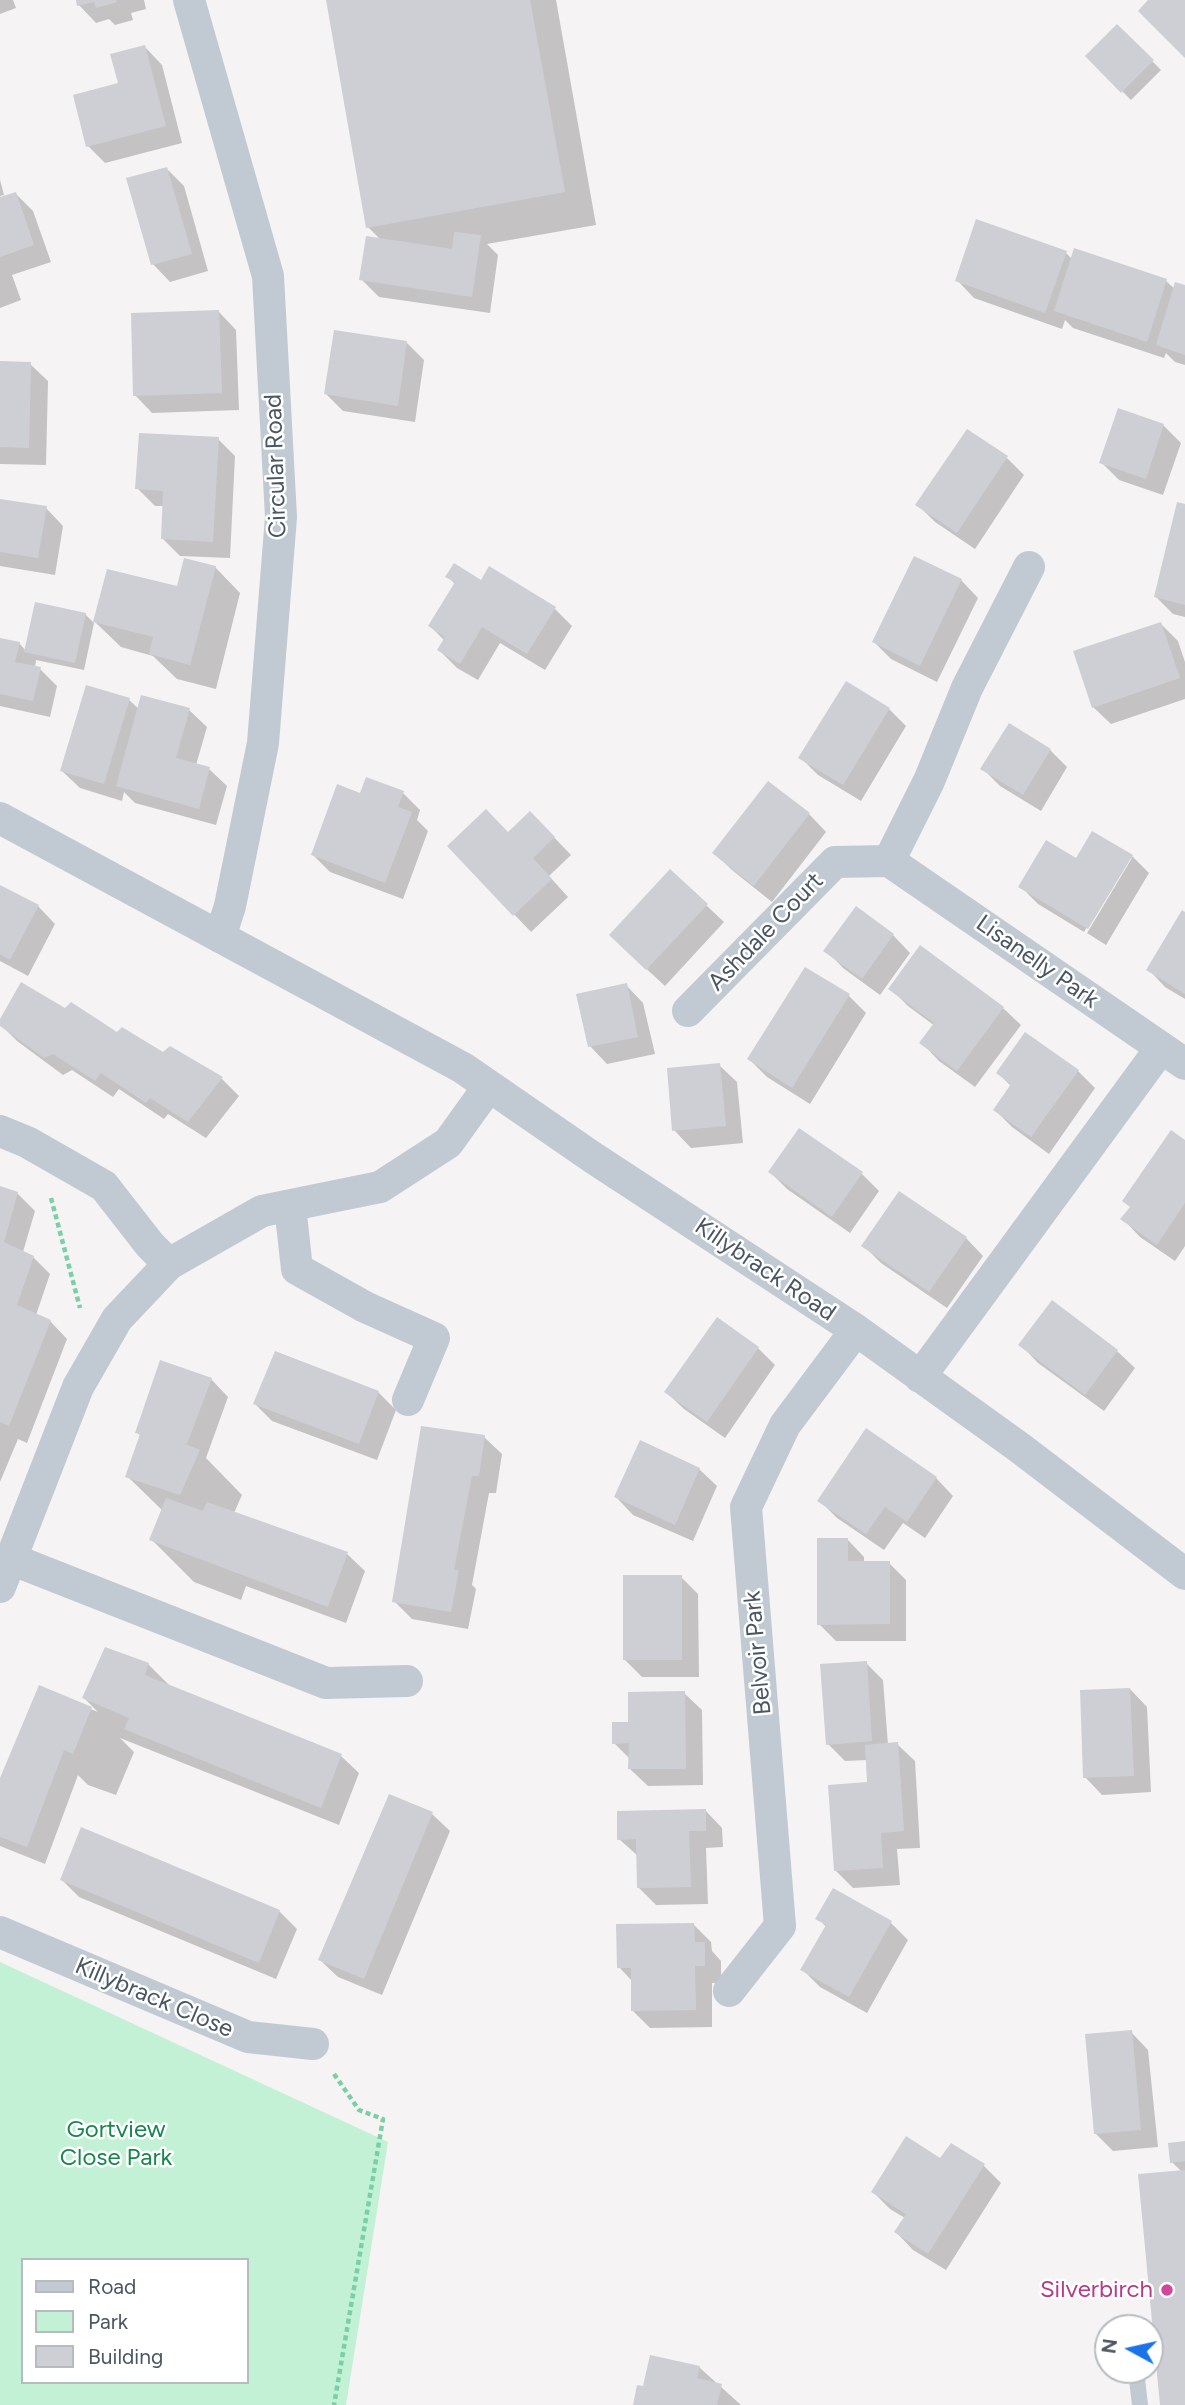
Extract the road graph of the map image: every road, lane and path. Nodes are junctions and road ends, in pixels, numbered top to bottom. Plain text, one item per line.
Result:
1 (189, 0) edge
2 (1029, 567) dead end
3 (0, 818) edge
4 (890, 860) junction
5 (220, 937) junction
6 (688, 1011) dead end
7 (1173, 1056) edge
8 (489, 1086) junction
9 (0, 1131) edge
10 (48, 1186) dead end
11 (290, 1206) junction
12 (169, 1264) junction
13 (80, 1311) dead end
14 (856, 1330) junction
15 (920, 1377) junction
16 (408, 1400) dead end
17 (6, 1573) edge
18 (1185, 1574) edge
19 (407, 1681) dead end
20 (0, 1932) edge
21 (729, 1991) dead end
22 (313, 2044) joint
23 (1138, 2384) edge
24 (334, 2405) edge
25 (1140, 2405) edge

1 - 5 street, Circular Road
2 - 4 street
3 - 5 street, Killybrack Road
4 - 6 street, Ashdale Court
4 - 7 street, Lisanelly Park
5 - 8 street, Killybrack Road
7 - 15 street
8 - 11 street
8 - 14 street, Killybrack Road
9 - 12 street
10 - 13 path
11 - 12 street
11 - 16 street
12 - 17 street
14 - 15 street, Killybrack Road
14 - 21 street, Belvoir Park
15 - 18 street, Killybrack Road
17 - 19 street
20 - 22 street, Killybrack Close
22 - 24 path
23 - 25 lane

